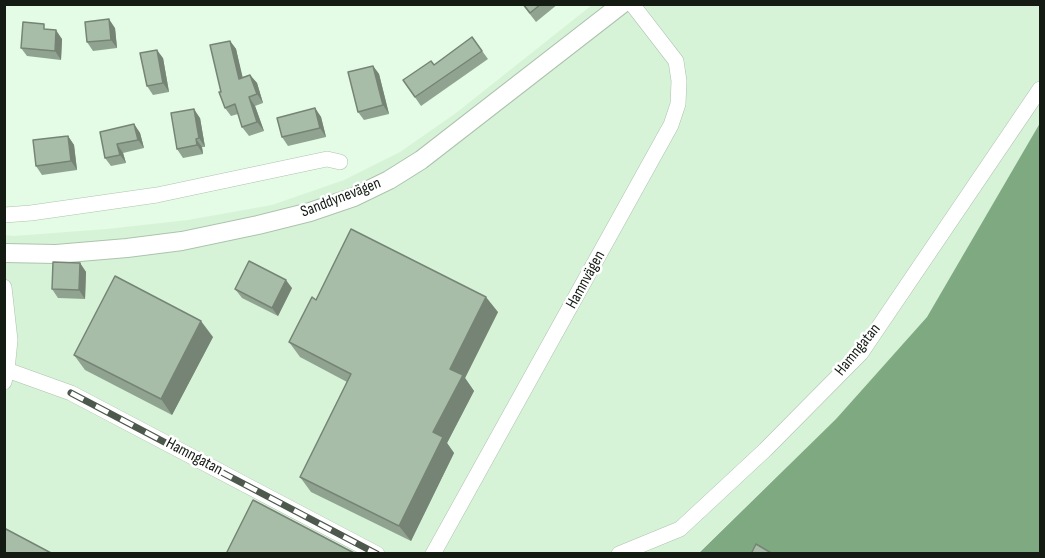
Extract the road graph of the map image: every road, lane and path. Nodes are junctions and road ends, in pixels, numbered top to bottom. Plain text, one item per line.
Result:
1 (622, 4) edge
2 (632, 4) edge
3 (1041, 89) edge
4 (340, 162) dead end
5 (4, 215) edge
6 (4, 253) edge
7 (4, 287) edge
8 (6, 376) edge
9 (377, 554) edge
10 (433, 554) edge
11 (619, 554) edge

1 - 6 street, Sanddynevägen
2 - 10 street, Hamnvägen
3 - 11 street, Hamngatan
4 - 5 street, Sanddynevägen
7 - 8 street
8 - 9 street, Hamngatan

